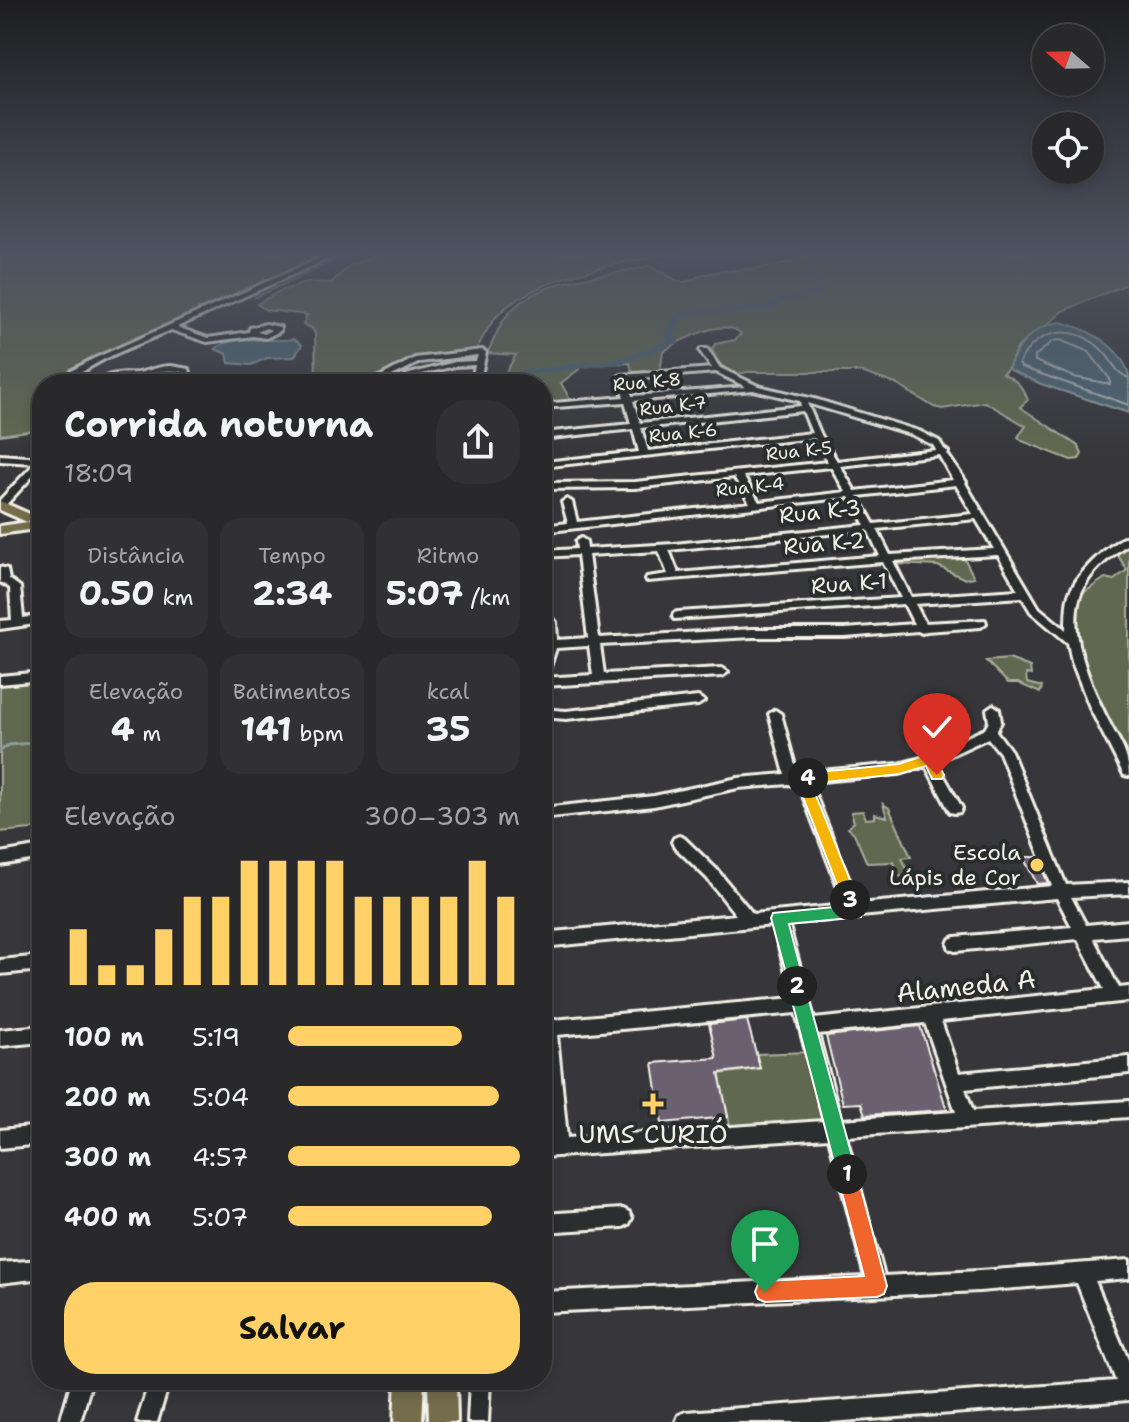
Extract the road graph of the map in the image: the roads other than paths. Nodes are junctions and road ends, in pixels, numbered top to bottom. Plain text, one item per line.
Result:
1 (191, 319) edge
2 (172, 328) junction
3 (253, 334) dead end
4 (704, 351) dead end
5 (479, 363) junction
6 (717, 370) junction
7 (75, 374) edge
8 (143, 374) edge
9 (188, 374) edge
10 (390, 374) edge
11 (414, 374) edge
12 (477, 374) edge
13 (755, 388) junction
14 (627, 400) junction
15 (552, 405) edge
16 (807, 405) junction
17 (636, 426) junction
18 (552, 435) edge
19 (817, 435) junction
20 (944, 452) junction
21 (644, 453) junction
22 (0, 458) edge
23 (32, 460) edge
24 (834, 463) junction
25 (553, 464) dead end
26 (32, 472) edge
27 (737, 474) junction
28 (961, 482) junction
29 (552, 486) edge
30 (851, 492) junction
31 (567, 502) dead end
32 (755, 503) junction
33 (1, 505) edge
34 (980, 516) junction
35 (32, 517) edge
36 (27, 518) junction
37 (0, 521) edge
38 (573, 524) junction
39 (32, 525) edge
40 (870, 525) junction
41 (552, 527) edge
42 (0, 530) edge
43 (1129, 538) edge
44 (582, 547) junction
45 (663, 547) junction
46 (552, 552) edge
47 (1002, 552) junction
48 (886, 558) junction
49 (0, 570) edge
50 (674, 577) junction
51 (651, 579) dead end
52 (1024, 593) junction
53 (908, 599) junction
54 (678, 616) dead end
55 (32, 621) edge
56 (18, 623) junction
57 (981, 623) dead end
58 (0, 625) edge
59 (922, 629) junction
60 (1073, 641) junction
61 (593, 642) junction
62 (552, 644) edge
63 (722, 672) dead end
64 (32, 677) edge
65 (0, 680) edge
66 (599, 680) junction
67 (552, 682) edge
68 (698, 701) dead end
69 (993, 709) dead end
70 (552, 714) edge
71 (775, 714) dead end
72 (990, 732) junction
73 (929, 760) junction
74 (1129, 771) edge
75 (798, 780) junction
76 (955, 808) dead end
77 (552, 812) edge
78 (679, 842) dead end
79 (32, 854) edge
80 (0, 859) edge
81 (1129, 888) edge
82 (1061, 891) junction
83 (855, 912) junction
84 (779, 918) junction
85 (749, 920) junction
86 (1129, 928) edge
87 (1082, 932) junction
88 (552, 939) edge
89 (955, 944) dead end
90 (32, 964) edge
91 (0, 967) edge
92 (1122, 995) edge
93 (802, 1005) junction
94 (930, 1013) junction
95 (808, 1027) junction
96 (552, 1028) edge
97 (32, 1035) edge
98 (0, 1038) edge
99 (1129, 1065) edge
100 (954, 1082) junction
101 (1129, 1109) edge
102 (968, 1121) junction
103 (835, 1128) junction
104 (32, 1136) edge
105 (0, 1139) edge
106 (552, 1147) edge
107 (623, 1218) dead end
108 (552, 1222) edge
109 (1129, 1269) edge
110 (32, 1270) edge
111 (0, 1273) edge
112 (1083, 1274) junction
113 (877, 1286) junction
114 (552, 1302) edge
115 (1129, 1389) edge
116 (79, 1390) edge
117 (157, 1390) edge
118 (410, 1390) edge
119 (442, 1390) edge
120 (480, 1390) edge
121 (70, 1422) edge
122 (147, 1422) edge
123 (408, 1422) edge
124 (443, 1422) edge
125 (478, 1422) edge
126 (686, 1422) edge

1 - 2 street
2 - 3 street
2 - 7 street
4 - 6 street
5 - 10 street
5 - 11 street
5 - 12 street
6 - 13 street
6 - 14 street
8 - 9 street
13 - 14 street, Rua K-8
13 - 16 street
14 - 15 street, Rua K-8
14 - 17 street
16 - 17 street, Rua K-7
16 - 19 street
16 - 20 street
17 - 18 street, Rua K-7
17 - 21 street
19 - 21 street, Rua K-6
19 - 24 street
20 - 24 street, Rua K-5
20 - 28 street
21 - 25 street, Rua K-6
22 - 23 street
24 - 27 street, Rua K-5
24 - 30 street
26 - 33 street
27 - 29 street, Rua K-5
27 - 32 street
28 - 30 street, Rua K-4
28 - 34 street
30 - 32 street, Rua K-4
30 - 40 street
31 - 38 street
32 - 38 street, Rua K-4
33 - 36 main road
34 - 40 street, Rua K-3
34 - 47 street
35 - 36 main road
36 - 37 main road
38 - 41 street, Rua K-4
39 - 42 main road
40 - 45 street, Rua K-3
40 - 48 street
43 - 60 street
44 - 45 street, Rua K-3
44 - 46 street, Rua K-3
44 - 61 street
45 - 50 street
47 - 48 street, Rua K-2
47 - 52 street
48 - 50 street, Rua K-2
48 - 53 street
49 - 56 street
50 - 51 street, Rua K-2
52 - 53 street, Rua K-1
52 - 60 street
53 - 54 street, Rua K-1
53 - 59 street
55 - 56 street
56 - 58 street
57 - 59 street
59 - 61 street
60 - 74 street
61 - 62 street
61 - 66 street
63 - 66 street
64 - 65 street
66 - 67 street
68 - 70 street
69 - 72 street
71 - 75 street
72 - 73 street
72 - 82 street
73 - 75 street
73 - 76 street
75 - 77 street
75 - 83 street
78 - 85 street
79 - 80 street
81 - 82 street
82 - 83 street
82 - 87 street
83 - 84 street
84 - 85 street
84 - 93 street
85 - 88 street
86 - 87 street
87 - 89 street
87 - 92 street
90 - 91 street
92 - 94 street, Alameda A
93 - 95 street
93 - 96 street
94 - 95 street, Alameda A
94 - 100 street
95 - 103 street
97 - 98 street
99 - 100 street
100 - 102 street
101 - 102 street
102 - 103 street
103 - 106 street
103 - 113 street
104 - 105 street
107 - 108 street
109 - 112 street
110 - 111 street
112 - 113 street
112 - 115 street
113 - 114 street
115 - 126 street
116 - 121 street
117 - 122 street
118 - 123 main road
119 - 124 main road
120 - 125 street

